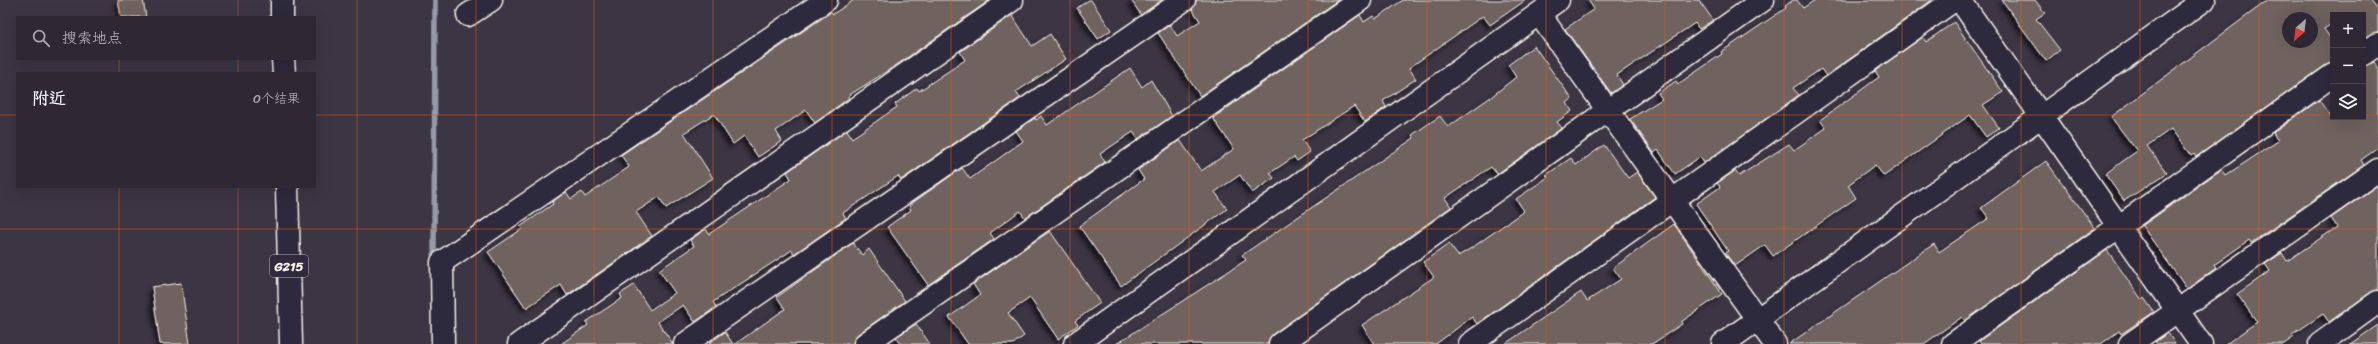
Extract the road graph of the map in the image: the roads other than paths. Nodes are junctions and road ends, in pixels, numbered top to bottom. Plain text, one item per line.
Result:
1 (282, 0) edge
2 (491, 0) edge
3 (826, 0) edge
4 (1012, 0) edge
5 (1184, 0) edge
6 (1360, 0) edge
7 (1558, 0) edge
8 (1763, 0) edge
9 (1954, 0) edge
10 (1960, 0) edge
11 (2204, 0) edge
12 (1539, 14) junction
13 (468, 15) dead end
14 (282, 16) edge
15 (2378, 44) edge
16 (2366, 52) edge
17 (283, 60) edge
18 (284, 72) edge
19 (2330, 77) edge
20 (1609, 111) junction
21 (2041, 115) junction
22 (2378, 170) edge
23 (287, 188) edge
24 (1672, 200) junction
25 (2118, 226) junction
26 (2378, 302) edge
27 (2177, 310) junction
28 (1758, 319) junction
29 (291, 344) edge
30 (443, 344) edge
31 (519, 344) edge
32 (685, 344) edge
33 (865, 344) edge
34 (1075, 344) edge
35 (1280, 344) edge
36 (1470, 344) edge
37 (1723, 344) edge
38 (1775, 344) edge
39 (1953, 344) edge
40 (2130, 344) edge
41 (2201, 344) edge
42 (2320, 344) edge

1 - 14 main road
2 - 13 main road
3 - 30 main road
4 - 31 main road
5 - 32 main road
6 - 33 main road
7 - 12 main road
8 - 20 main road
9 - 24 main road
10 - 21 main road
11 - 21 main road
12 - 20 main road
12 - 34 main road
15 - 16 main road
17 - 18 main road
19 - 25 main road
20 - 24 main road
20 - 35 main road
21 - 25 main road
21 - 28 main road
22 - 27 main road
23 - 29 main road, G215
24 - 28 main road
24 - 36 main road
25 - 27 main road
25 - 39 main road
26 - 42 main road
27 - 40 main road
27 - 41 main road
28 - 37 main road
28 - 38 main road

